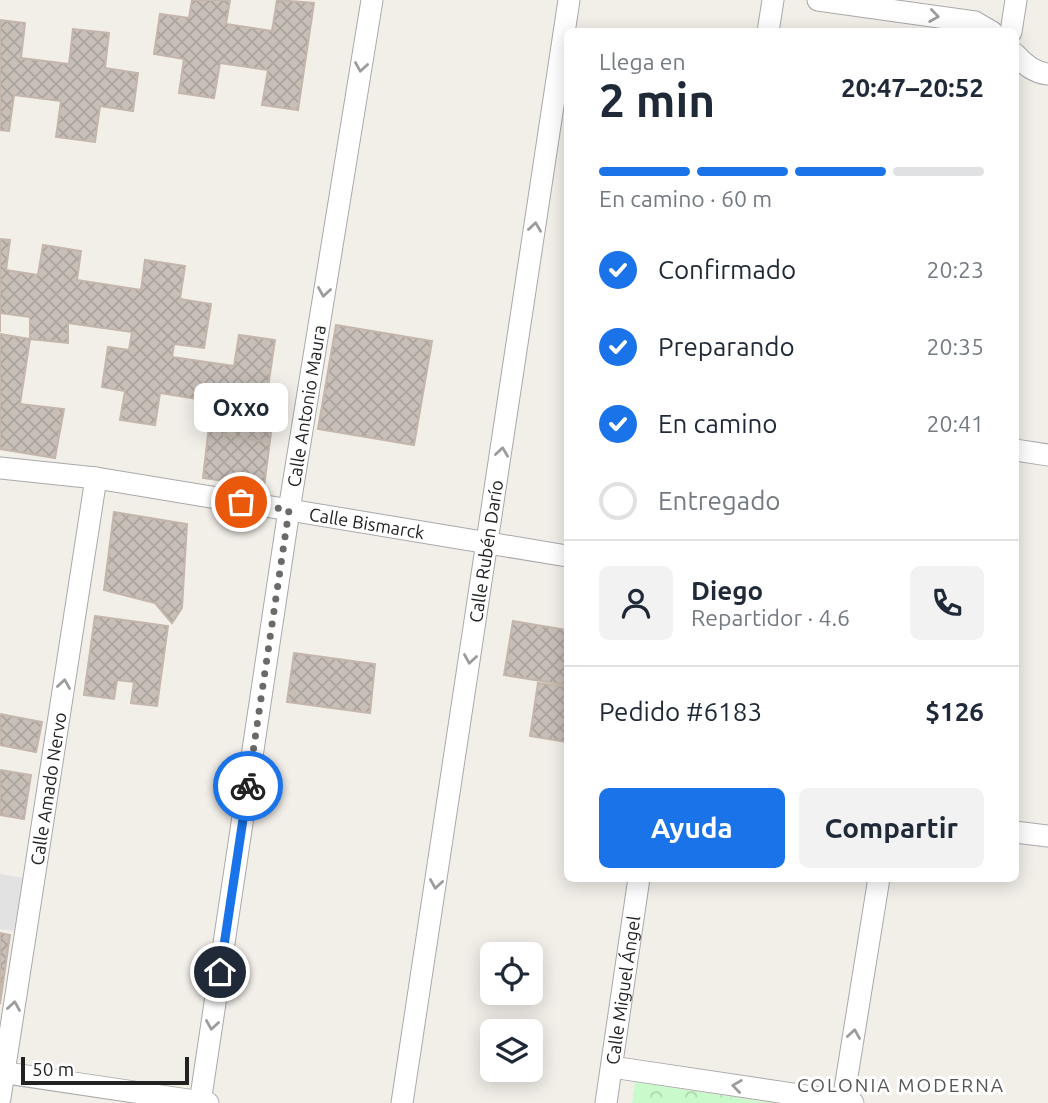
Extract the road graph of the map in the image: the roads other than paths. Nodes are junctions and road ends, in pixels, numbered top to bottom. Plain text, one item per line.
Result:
1 (372, 0) edge
2 (569, 0) edge
3 (773, 0) edge
4 (818, 0) edge
5 (1016, 0) edge
6 (565, 28) edge
7 (769, 28) edge
8 (985, 28) edge
9 (1012, 28) edge
10 (564, 34) edge
11 (1019, 58) edge
12 (1048, 74) edge
13 (1019, 451) edge
14 (1048, 455) edge
15 (0, 468) edge
16 (96, 478) junction
17 (289, 510) junction
18 (488, 543) junction
19 (564, 556) edge
20 (1019, 832) edge
21 (1048, 836) edge
22 (638, 882) edge
23 (878, 882) edge
24 (612, 1067) junction
25 (2, 1072) edge
26 (0, 1098) edge
27 (848, 1102) edge
28 (203, 1103) edge
29 (402, 1103) edge
30 (606, 1103) edge

1 -> 17 street, Calle Antonio Maura
6 -> 2 street, Calle Rubén Darío
3 - 7 street
4 -> 8 street
5 - 9 street
18 -> 10 street, Calle Rubén Darío
11 - 12 street
13 - 14 street
15 - 16 street, Calle Bismarck
16 - 17 street, Calle Bismarck
25 -> 16 street, Calle Amado Nervo
17 - 18 street, Calle Bismarck
17 -> 28 street, Calle Antonio Maura
18 - 19 street, Calle Bismarck
18 -> 29 street, Calle Rubén Darío
20 - 21 street
22 - 24 street, Calle Miguel Ángel
27 -> 23 street
27 -> 24 street
24 - 30 street, Calle Miguel Ángel
25 - 26 street, Calle Amado Nervo
25 - 28 street

